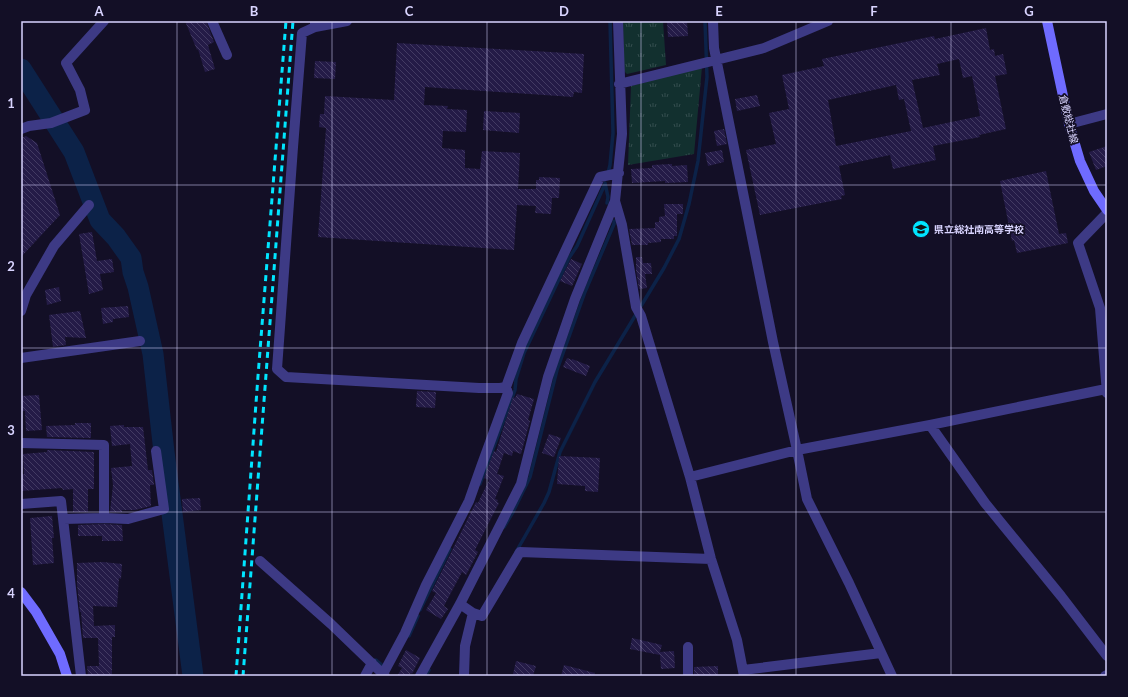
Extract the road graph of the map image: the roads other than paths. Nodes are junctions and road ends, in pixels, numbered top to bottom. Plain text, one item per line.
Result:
1 (104, 21) edge
2 (212, 21) edge
3 (347, 21) edge
4 (618, 21) edge
5 (713, 21) edge
6 (828, 21) edge
7 (1047, 21) edge
8 (315, 24) edge
9 (227, 55) dead end
10 (709, 61) junction
11 (619, 84) junction
12 (1107, 114) edge
13 (1069, 124) junction
14 (21, 129) edge
15 (611, 175) junction
16 (615, 201) junction
17 (89, 205) dead end
18 (1107, 211) edge
19 (21, 312) edge
20 (140, 341) dead end
21 (21, 358) edge
22 (506, 387) junction
23 (1107, 391) edge
24 (930, 425) junction
25 (21, 443) edge
26 (797, 450) junction
27 (156, 451) dead end
28 (690, 477) junction
29 (21, 504) edge
30 (104, 518) junction
31 (63, 519) junction
32 (711, 559) junction
33 (260, 561) dead end
34 (21, 592) edge
35 (465, 607) junction
36 (688, 647) dead end
37 (881, 653) junction
38 (1107, 656) edge
39 (372, 663) junction
40 (744, 673) edge
41 (384, 675) edge
42 (67, 676) edge
43 (81, 676) edge
44 (364, 676) edge
45 (420, 676) edge
46 (464, 676) edge
47 (688, 676) edge
48 (892, 676) edge

1 - 14 street
2 - 9 street
3 - 8 street
4 - 11 street
5 - 10 street
6 - 10 street
7 - 13 main road, 倉敷総社線
8 - 22 street
10 - 11 street
10 - 26 street
11 - 15 street
12 - 13 street
13 - 18 main road, 倉敷総社線
15 - 16 street
15 - 22 street
16 - 28 street
16 - 35 street
17 - 19 street
18 - 23 street
20 - 21 street
22 - 41 street
23 - 24 street
24 - 26 street
24 - 38 street
25 - 30 street
26 - 28 street
26 - 37 street
27 - 30 street
28 - 32 street
29 - 31 street
30 - 31 street
31 - 43 street
32 - 35 street
32 - 40 street
33 - 39 street
34 - 42 main road
35 - 45 street
35 - 46 street
36 - 47 street
37 - 40 street
37 - 48 street
39 - 41 street
39 - 44 street

